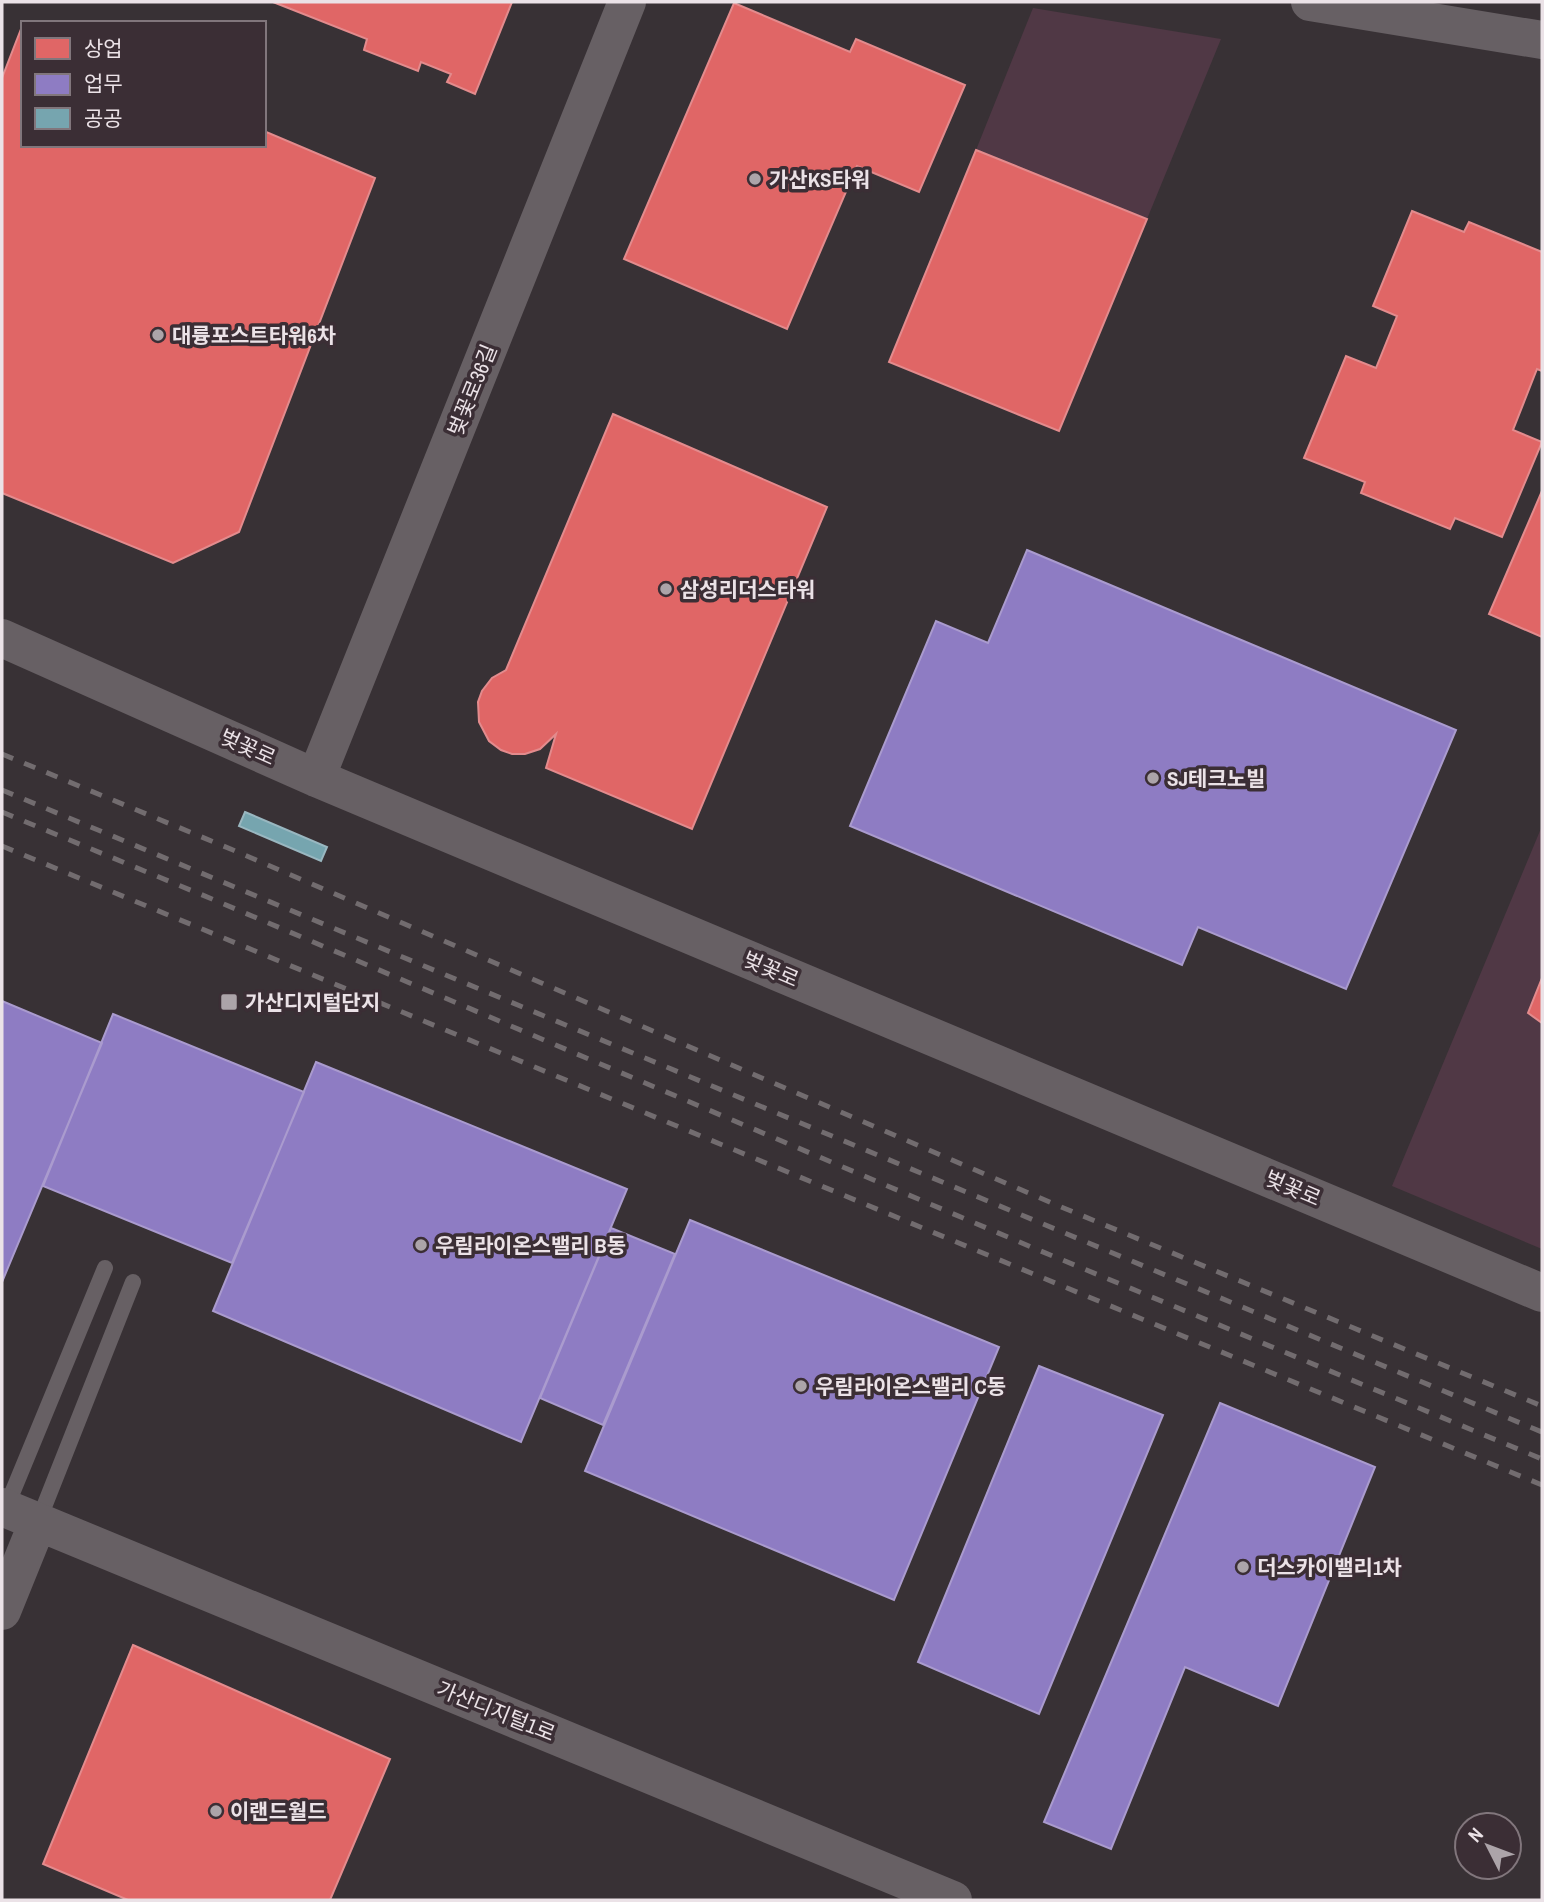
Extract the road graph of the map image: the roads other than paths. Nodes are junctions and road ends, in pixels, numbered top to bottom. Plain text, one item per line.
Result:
1 (627, 2) edge
2 (1310, 2) edge
3 (1542, 40) edge
4 (2, 638) edge
5 (316, 778) junction
6 (105, 1268) dead end
7 (133, 1282) dead end
8 (1542, 1293) edge
9 (15, 1513) edge
10 (2, 1611) edge
11 (953, 1900) edge

1 - 5 street, 벚꽃로36길
2 - 3 street
4 - 5 street, 벚꽃로
5 - 8 street, 벚꽃로
6 - 9 lane
7 - 9 lane
9 - 10 street
9 - 11 street, 가산디지털1로

